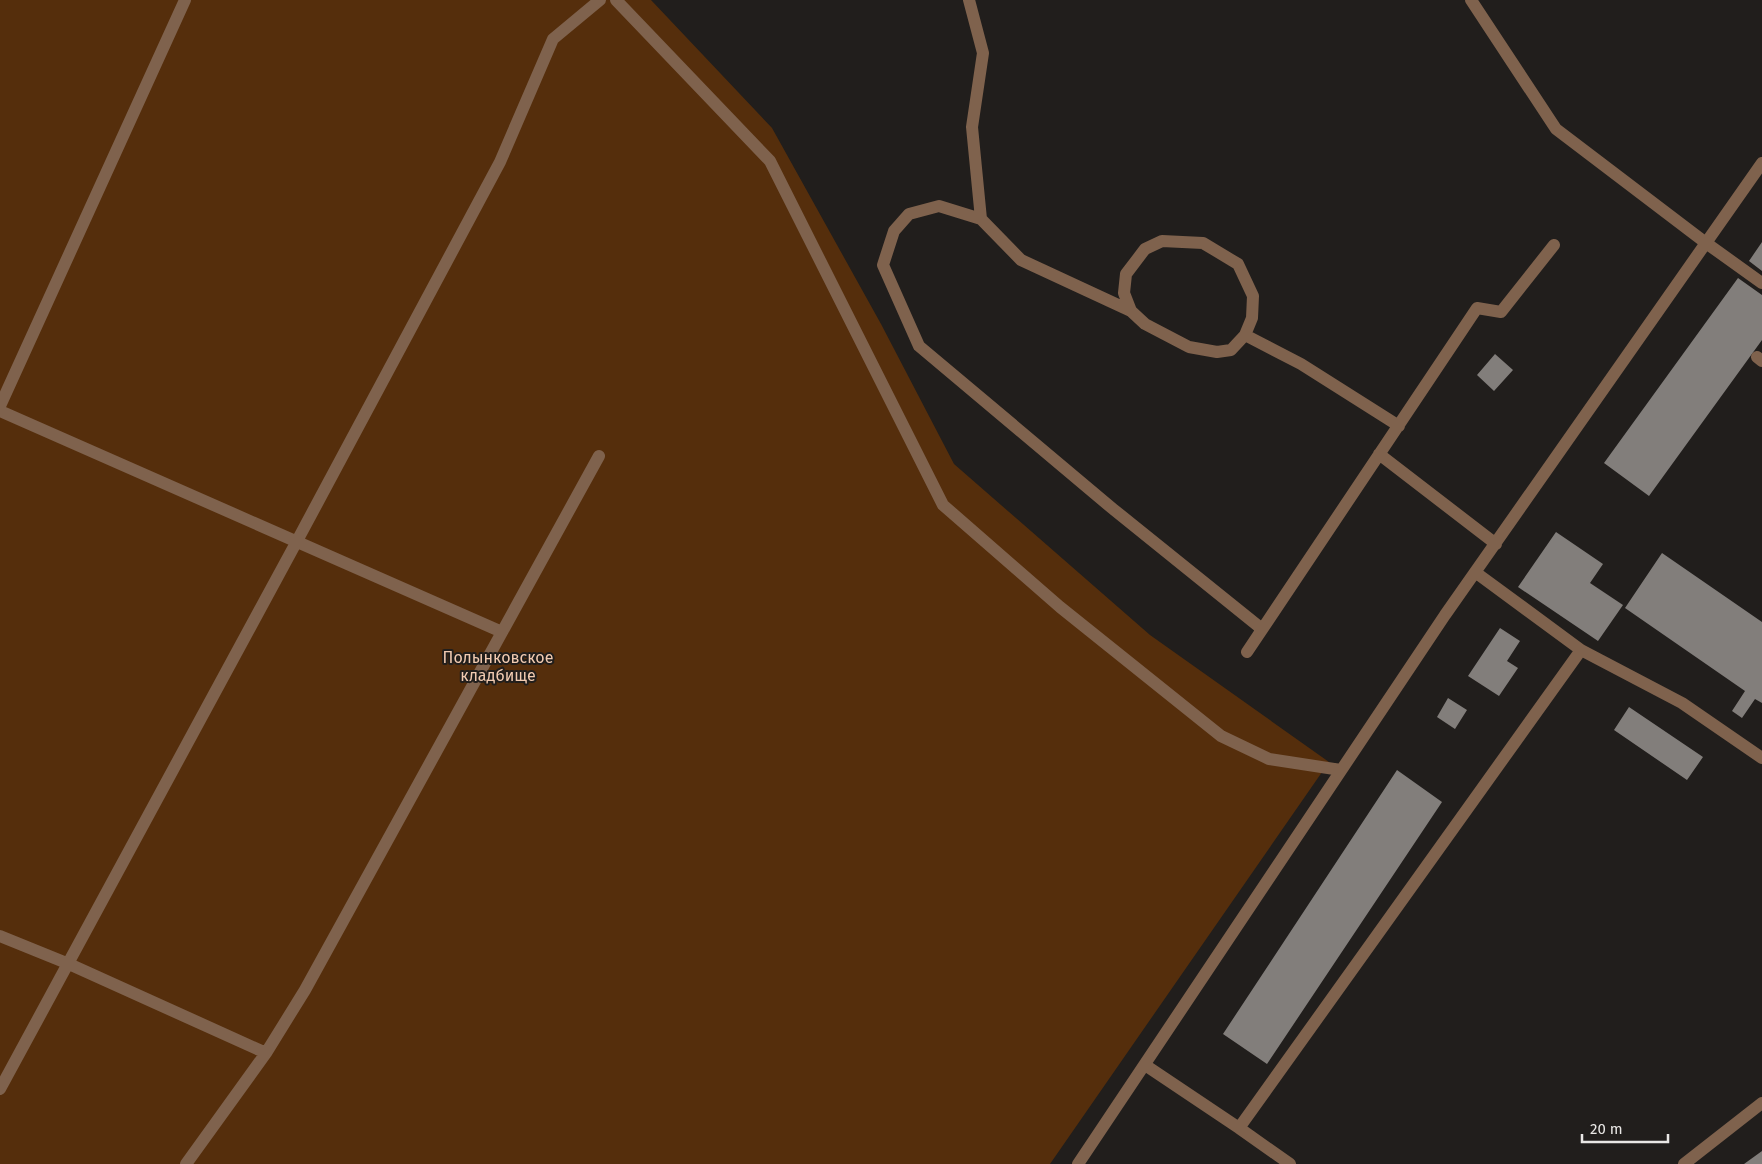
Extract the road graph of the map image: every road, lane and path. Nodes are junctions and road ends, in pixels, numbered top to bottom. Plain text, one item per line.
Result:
1 (185, 0) edge
2 (600, 0) edge
3 (616, 0) edge
4 (969, 0) edge
5 (1471, 0) edge
6 (1762, 163) edge
7 (981, 219) junction
8 (1706, 243) junction
9 (1554, 246) dead end
10 (1762, 283) edge
11 (1131, 311) junction
12 (1245, 335) junction
13 (0, 406) edge
14 (0, 411) edge
15 (1399, 426) junction
16 (1379, 454) junction
17 (599, 456) dead end
18 (298, 541) junction
19 (1496, 544) junction
20 (1475, 572) junction
21 (1262, 629) junction
22 (502, 632) junction
23 (1581, 650) junction
24 (1247, 652) dead end
25 (1762, 758) edge
26 (1341, 770) junction
27 (0, 936) edge
28 (69, 964) junction
29 (266, 1052) junction
30 (1145, 1065) junction
31 (0, 1088) edge
32 (1762, 1103) edge
33 (1239, 1128) junction
34 (186, 1164) edge
35 (1078, 1164) edge
36 (1290, 1164) edge
37 (1684, 1164) edge

1 - 13 lane
2 - 18 lane
3 - 26 lane
4 - 7 lane
5 - 8 lane
6 - 8 lane
7 - 11 lane
7 - 21 lane
8 - 10 lane
8 - 19 lane
9 - 15 lane
11 - 12 lane
11 - 12 lane
12 - 15 lane
14 - 18 lane
15 - 16 lane
16 - 19 lane
16 - 21 lane
17 - 22 lane
18 - 22 lane
18 - 28 lane
19 - 20 lane
20 - 23 lane
20 - 26 lane
21 - 24 lane
22 - 29 lane
23 - 25 lane
23 - 33 lane
26 - 30 lane
27 - 28 lane
28 - 29 lane
28 - 31 lane
29 - 34 lane
30 - 33 lane
30 - 35 lane
32 - 37 lane
33 - 36 lane

